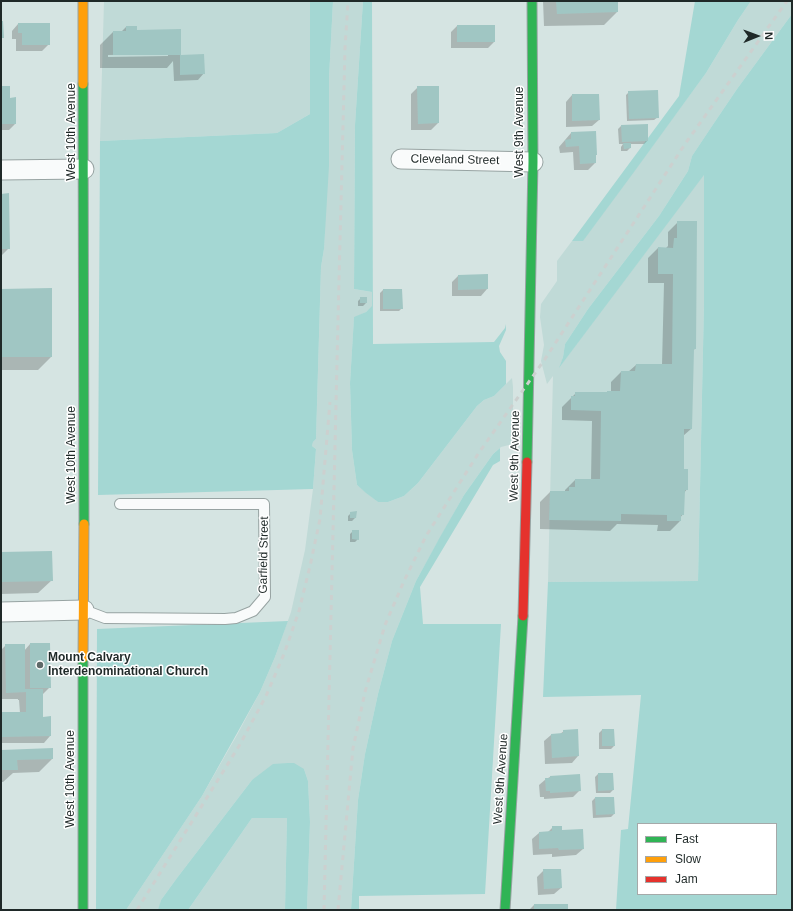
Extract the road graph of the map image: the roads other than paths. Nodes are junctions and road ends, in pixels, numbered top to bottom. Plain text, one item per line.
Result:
1 (83, 1) edge
2 (532, 1) edge
3 (401, 159) dead end
4 (533, 162) junction
5 (84, 169) junction
6 (1, 170) edge
7 (120, 504) dead end
8 (84, 610) junction
9 (1, 612) edge
10 (83, 910) edge
11 (505, 910) edge

1 - 5 street, West 10th Avenue
2 - 4 street, West 9th Avenue
3 - 4 street, Cleveland Street
4 - 11 street, West 9th Avenue
5 - 6 street
5 - 8 street, West 10th Avenue
7 - 8 lane, Garfield Street
8 - 9 street, Garfield Street
8 - 10 street, West 10th Avenue

